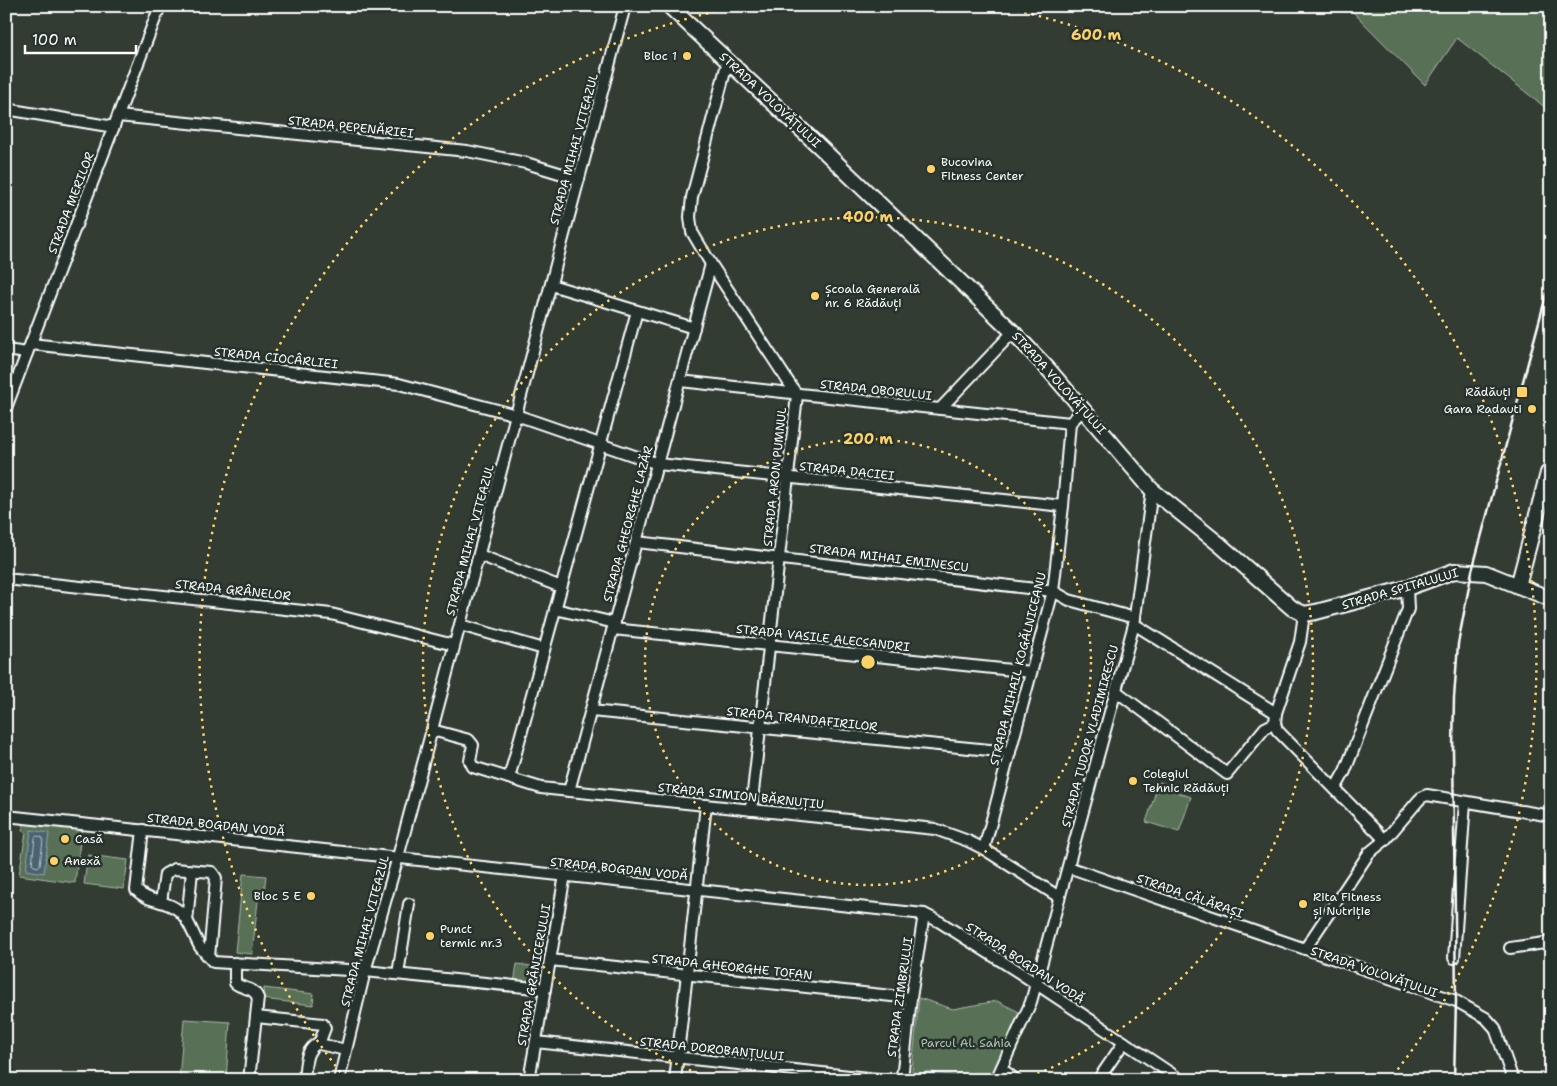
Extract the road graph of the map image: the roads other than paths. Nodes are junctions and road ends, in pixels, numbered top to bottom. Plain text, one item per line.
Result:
1 (160, 6) edge
2 (625, 6) edge
3 (669, 6) edge
4 (728, 60) junction
5 (6, 109) edge
6 (118, 116) junction
7 (114, 127) junction
8 (579, 179) junction
9 (712, 264) junction
10 (551, 285) junction
11 (637, 311) junction
12 (694, 328) junction
13 (1013, 332) junction
14 (29, 348) junction
15 (6, 350) edge
16 (680, 381) junction
17 (797, 395) junction
18 (6, 408) edge
19 (940, 409) junction
20 (1084, 409) junction
21 (516, 415) junction
22 (1070, 423) junction
23 (601, 444) junction
24 (658, 464) junction
25 (1550, 470) edge
26 (788, 478) junction
27 (1152, 490) junction
28 (1063, 506) junction
29 (636, 542) junction
30 (479, 555) junction
31 (779, 557) junction
32 (6, 579) edge
33 (1518, 586) junction
34 (562, 587) junction
35 (1407, 588) junction
36 (1053, 591) junction
37 (1551, 599) edge
38 (555, 609) junction
39 (1304, 614) junction
40 (1134, 621) junction
41 (460, 625) junction
42 (614, 626) junction
43 (454, 645) junction
44 (769, 645) junction
45 (544, 650) junction
46 (1031, 672) junction
47 (1116, 691) junction
48 (591, 711) junction
49 (1275, 718) junction
50 (760, 728) junction
51 (432, 730) junction
52 (1010, 752) junction
53 (509, 778) junction
54 (1335, 789) junction
55 (570, 791) junction
56 (1465, 802) junction
57 (706, 805) junction
58 (751, 810) junction
59 (6, 816) edge
60 (1551, 816) edge
61 (143, 830) junction
62 (1385, 840) junction
63 (984, 849) junction
64 (398, 857) junction
65 (1068, 868) junction
66 (192, 871) junction
67 (565, 875) junction
68 (697, 890) junction
69 (1060, 897) junction
70 (161, 902) junction
71 (409, 904) dead end
72 (924, 914) junction
73 (186, 921) junction
74 (1551, 942) edge
75 (1510, 948) dead end
76 (1305, 949) junction
77 (209, 957) junction
78 (1454, 958) dead end
79 (550, 960) junction
80 (235, 963) junction
81 (365, 971) junction
82 (398, 974) junction
83 (687, 974) junction
84 (1036, 984) junction
85 (545, 989) junction
86 (911, 998) junction
87 (256, 1018) junction
88 (536, 1042) junction
89 (1124, 1042) junction
90 (319, 1044) junction
91 (346, 1050) junction
92 (678, 1058) junction
93 (1002, 1069) junction
94 (851, 1078) edge
95 (249, 1080) edge
96 (304, 1080) edge
97 (338, 1080) edge
98 (529, 1080) edge
99 (675, 1080) edge
100 (886, 1080) edge
101 (897, 1080) edge
102 (996, 1080) edge
103 (1016, 1080) edge
104 (1098, 1080) edge
105 (1181, 1080) edge
106 (1513, 1080) edge

1 - 6 street, STRADA MERILOR
2 - 8 street, STRADA MIHAI VITEAZUL
3 - 4 main road, STRADA VOLOVĂȚULUI
4 - 9 street, STRADA ARON PUMNUL
4 - 13 main road, STRADA VOLOVĂȚULUI
5 - 7 street
6 - 7 street, STRADA MERILOR
6 - 8 street, STRADA PEPENĂRIEI
7 - 14 street, STRADA MERILOR
8 - 10 street, STRADA MIHAI VITEAZUL
9 - 12 street, STRADA GHEORGHE LAZĂR
9 - 17 street, STRADA ARON PUMNUL
10 - 11 street
10 - 21 street, STRADA MIHAI VITEAZUL
11 - 12 street
11 - 23 street
12 - 16 street, STRADA GHEORGHE LAZĂR
13 - 19 street
13 - 20 main road, STRADA VOLOVĂȚULUI
14 - 15 street, STRADA CIOCÂRLIEI
14 - 18 street, STRADA MERILOR
14 - 21 street, STRADA CIOCÂRLIEI
16 - 17 street, STRADA OBORULUI
16 - 24 street, STRADA GHEORGHE LAZĂR
17 - 19 street, STRADA OBORULUI
17 - 26 street, STRADA ARON PUMNUL
19 - 22 street, STRADA OBORULUI
20 - 22 street
20 - 27 main road, STRADA VOLOVĂȚULUI
21 - 23 street, STRADA CIOCÂRLIEI
21 - 30 street, STRADA MIHAI VITEAZUL
22 - 28 street, STRADA MIHAIL KOGĂLNICEANU
23 - 24 street, STRADA DACIEI
23 - 34 street
24 - 26 street, STRADA DACIEI
24 - 29 street, STRADA GHEORGHE LAZĂR
25 - 33 main road
26 - 28 street, STRADA DACIEI
26 - 31 street, STRADA ARON PUMNUL
27 - 39 main road, STRADA VOLOVĂȚULUI
27 - 40 street, STRADA TUDOR VLADIMIRESCU
28 - 36 street, STRADA MIHAIL KOGĂLNICEANU
29 - 31 street, STRADA MIHAI EMINESCU
29 - 42 street, STRADA GHEORGHE LAZĂR
30 - 34 street
30 - 41 street, STRADA MIHAI VITEAZUL
31 - 36 street, STRADA MIHAI EMINESCU
31 - 44 street, STRADA ARON PUMNUL
32 - 43 street, STRADA GRÂNELOR
33 - 35 main road, STRADA SPITALULUI
33 - 37 main road, STRADA SPITALULUI
34 - 38 street
35 - 39 main road, STRADA SPITALULUI
35 - 54 street
36 - 40 street, STRADA MIHAI EMINESCU
36 - 46 street, STRADA MIHAIL KOGĂLNICEANU
38 - 42 street, STRADA VASILE ALECSANDRI
38 - 45 street
39 - 49 street
40 - 47 street, STRADA TUDOR VLADIMIRESCU
40 - 49 street, STRADA MIHAI EMINESCU
41 - 43 street, STRADA MIHAI VITEAZUL
41 - 45 street
42 - 44 street, STRADA VASILE ALECSANDRI
42 - 48 street, STRADA GHEORGHE LAZĂR
43 - 51 street, STRADA MIHAI VITEAZUL
44 - 46 street, STRADA VASILE ALECSANDRI
44 - 50 street, STRADA ARON PUMNUL
45 - 53 street
46 - 52 street, STRADA MIHAIL KOGĂLNICEANU
47 - 49 street
47 - 65 street, STRADA TUDOR VLADIMIRESCU
48 - 50 street, STRADA TRANDAFIRILOR
48 - 55 street, STRADA GHEORGHE LAZĂR
49 - 54 street
50 - 52 street, STRADA TRANDAFIRILOR
50 - 58 street, STRADA ARON PUMNUL
51 - 53 street, STRADA SIMION BĂRNUȚIU
51 - 64 street, STRADA MIHAI VITEAZUL
52 - 63 street, STRADA MIHAIL KOGĂLNICEANU
53 - 55 street, STRADA SIMION BĂRNUȚIU
54 - 62 street
55 - 57 street, STRADA SIMION BĂRNUȚIU
56 - 60 street
56 - 62 street, STRADA VOLOVĂȚULUI
56 - 78 street
57 - 58 street, STRADA SIMION BĂRNUȚIU
57 - 68 street
58 - 63 street, STRADA SIMION BĂRNUȚIU
59 - 61 street, STRADA BOGDAN VODĂ
61 - 64 street, STRADA BOGDAN VODĂ
61 - 70 street
62 - 76 street, STRADA VOLOVĂȚULUI
63 - 69 street, STRADA SIMION BĂRNUȚIU
64 - 67 street, STRADA BOGDAN VODĂ
64 - 81 street, STRADA MIHAI VITEAZUL
65 - 69 street, STRADA TUDOR VLADIMIRESCU
65 - 76 street, STRADA CĂLĂRAȘI
66 - 70 street
66 - 73 street
66 - 77 street
67 - 68 street, STRADA BOGDAN VODĂ
67 - 79 street, STRADA GRĂNICERULUI
68 - 72 street, STRADA BOGDAN VODĂ
68 - 83 street
69 - 84 street, STRADA TUDOR VLADIMIRESCU
70 - 73 street
71 - 82 street
72 - 84 street, STRADA BOGDAN VODĂ
72 - 86 street, STRADA ZIMBRULUI
73 - 77 street
74 - 75 street
76 - 106 street, STRADA VOLOVĂȚULUI
77 - 80 street
79 - 83 street, STRADA GHEORGHE TOFAN
79 - 85 street, STRADA GRĂNICERULUI
80 - 81 street
80 - 87 street
81 - 82 street
81 - 91 street, STRADA MIHAI VITEAZUL
82 - 85 street
83 - 86 street, STRADA GHEORGHE TOFAN
83 - 92 street
84 - 89 street, STRADA BOGDAN VODĂ
84 - 93 street, STRADA TUDOR VLADIMIRESCU
85 - 88 street, STRADA GRĂNICERULUI
86 - 101 street, STRADA ZIMBRULUI
87 - 90 street
87 - 95 street
88 - 92 street, STRADA DOROBANȚULUI
88 - 98 street, STRADA GRĂNICERULUI
89 - 104 street
89 - 105 street, STRADA BOGDAN VODĂ
90 - 91 street
90 - 96 street
91 - 97 street, STRADA MIHAI VITEAZUL
92 - 94 street, STRADA DOROBANȚULUI
92 - 99 street
93 - 102 street, STRADA TUDOR VLADIMIRESCU
93 - 103 street
94 - 100 street, STRADA DOROBANȚULUI

